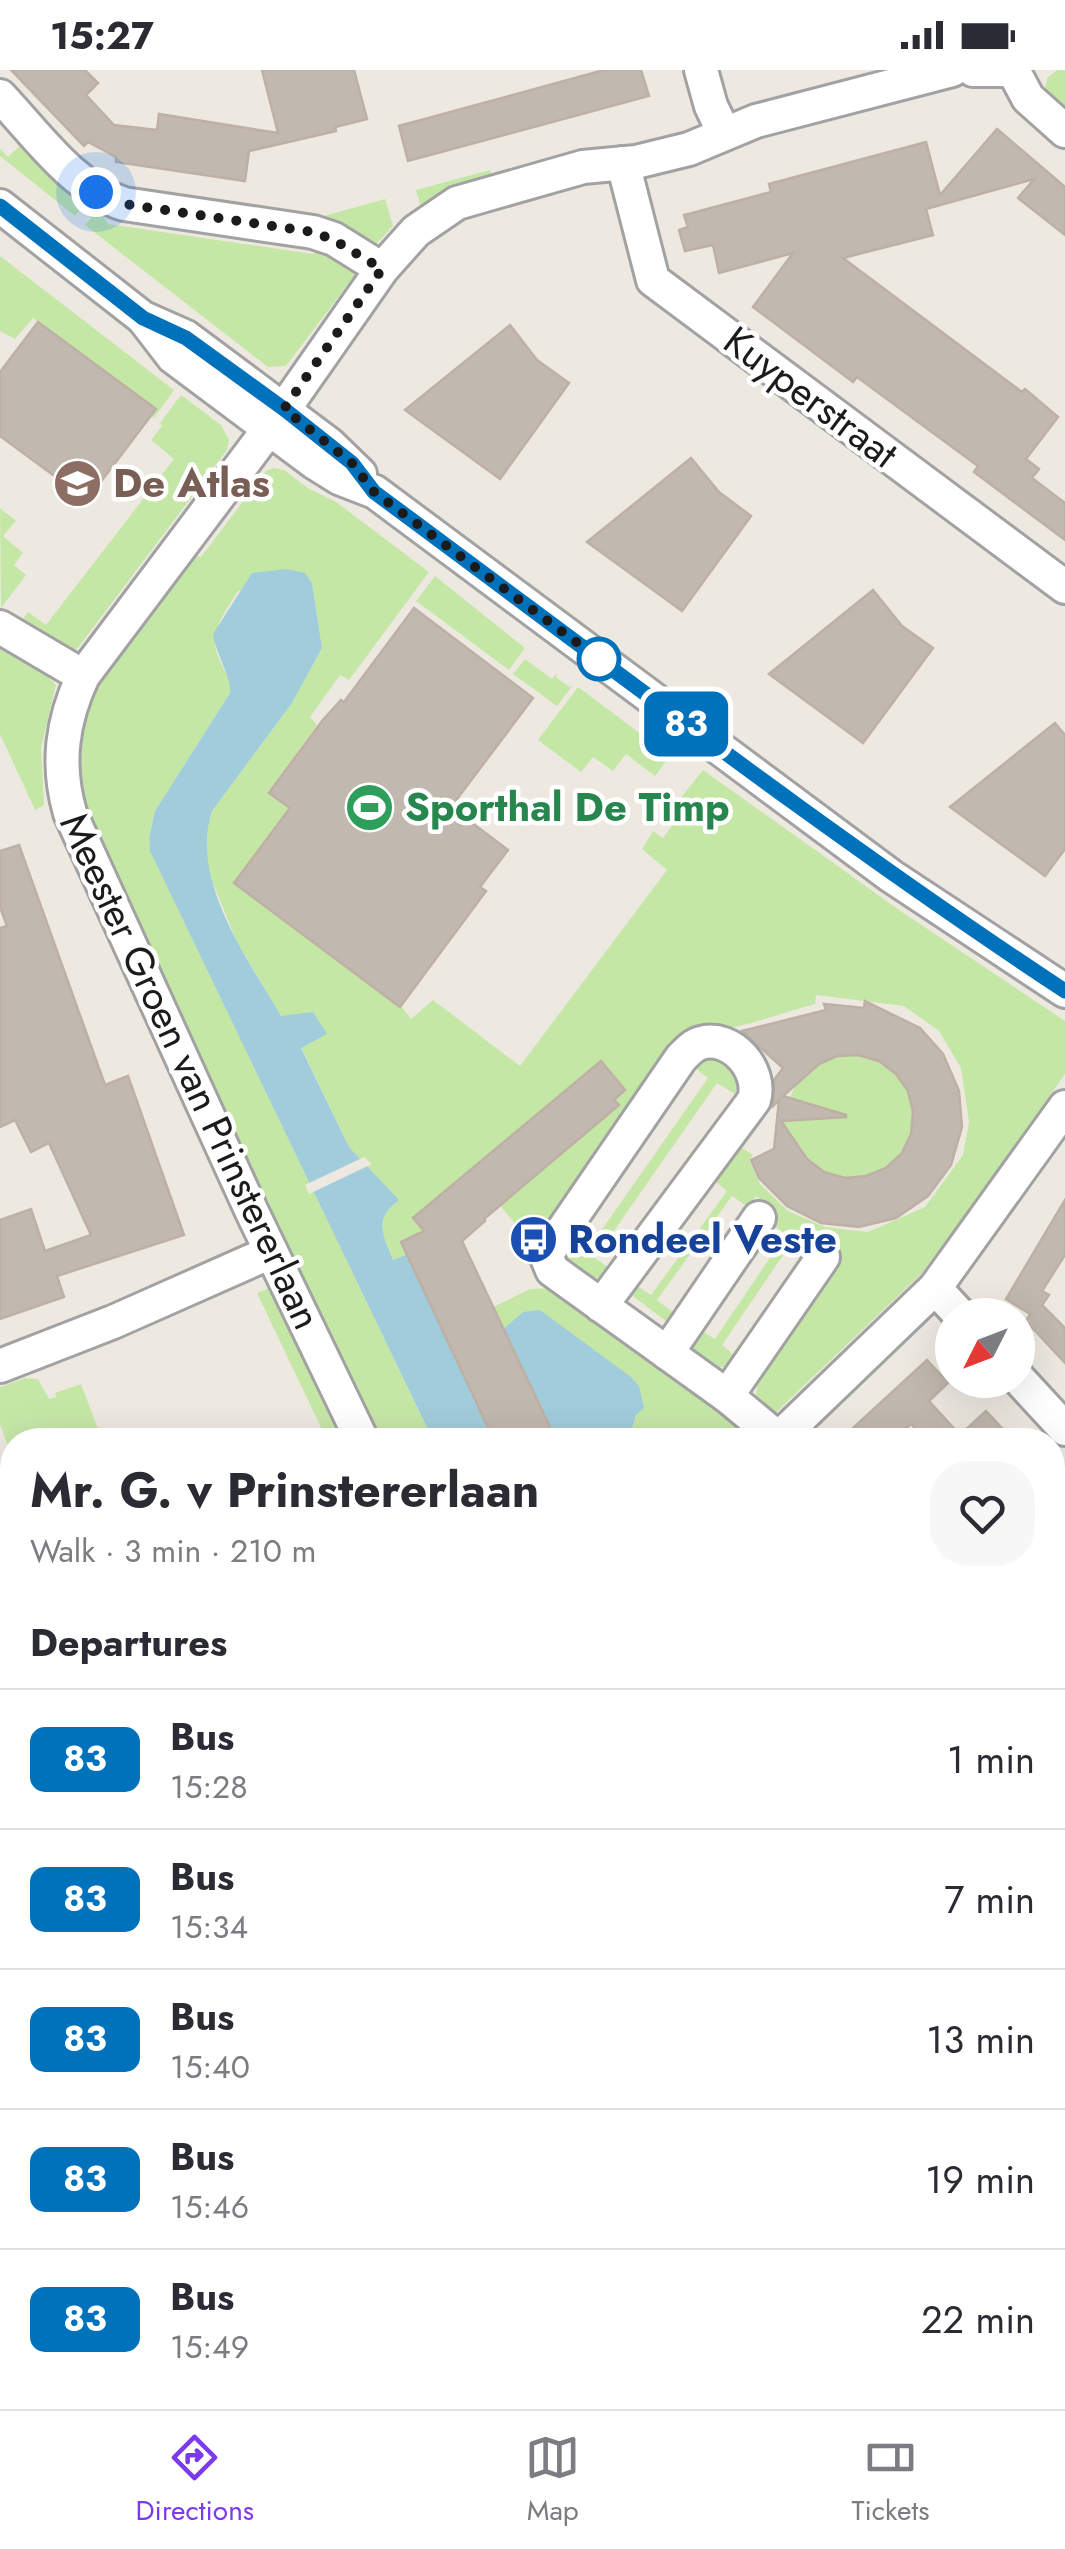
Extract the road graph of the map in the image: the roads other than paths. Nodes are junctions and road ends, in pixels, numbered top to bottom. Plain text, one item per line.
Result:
1 (701, 70) edge
2 (952, 70) edge
3 (973, 70) edge
4 (1011, 70) edge
5 (0, 96) edge
6 (1065, 131) edge
7 (724, 134) junction
8 (623, 163) junction
9 (0, 206) edge
10 (382, 269) junction
11 (277, 419) junction
12 (1065, 587) edge
13 (0, 628) edge
14 (83, 676) junction
15 (1065, 992) edge
16 (1065, 1106) edge
17 (759, 1218) dead end
18 (270, 1252) junction
19 (823, 1257) dead end
20 (935, 1288) junction
21 (944, 1298) edge
22 (601, 1306) junction
23 (666, 1353) junction
24 (0, 1366) edge
25 (727, 1396) junction
26 (1035, 1396) edge
27 (356, 1428) edge
28 (765, 1428) edge
29 (789, 1428) edge
30 (1064, 1428) edge

1 - 7 street
2 - 7 street, Meester Groen van Prinstererlaan
3 - 4 street
4 - 6 street
5 - 10 street
7 - 8 street, Meester Groen van Prinstererlaan
8 - 10 street, Meester Groen van Prinstererlaan
8 - 12 street, Kuyperstraat
9 - 11 street
10 - 11 street, Meester Groen van Prinstererlaan
11 - 14 street, Meester Groen van Prinstererlaan
11 - 15 street
13 - 14 street
14 - 18 street, Meester Groen van Prinstererlaan
16 - 20 street
17 - 23 street
18 - 24 street
18 - 27 street, Meester Groen van Prinstererlaan
19 - 25 street
20 - 21 street
20 - 29 street
22 - 22 street
22 - 23 street
23 - 25 street
25 - 28 street
26 - 30 street

